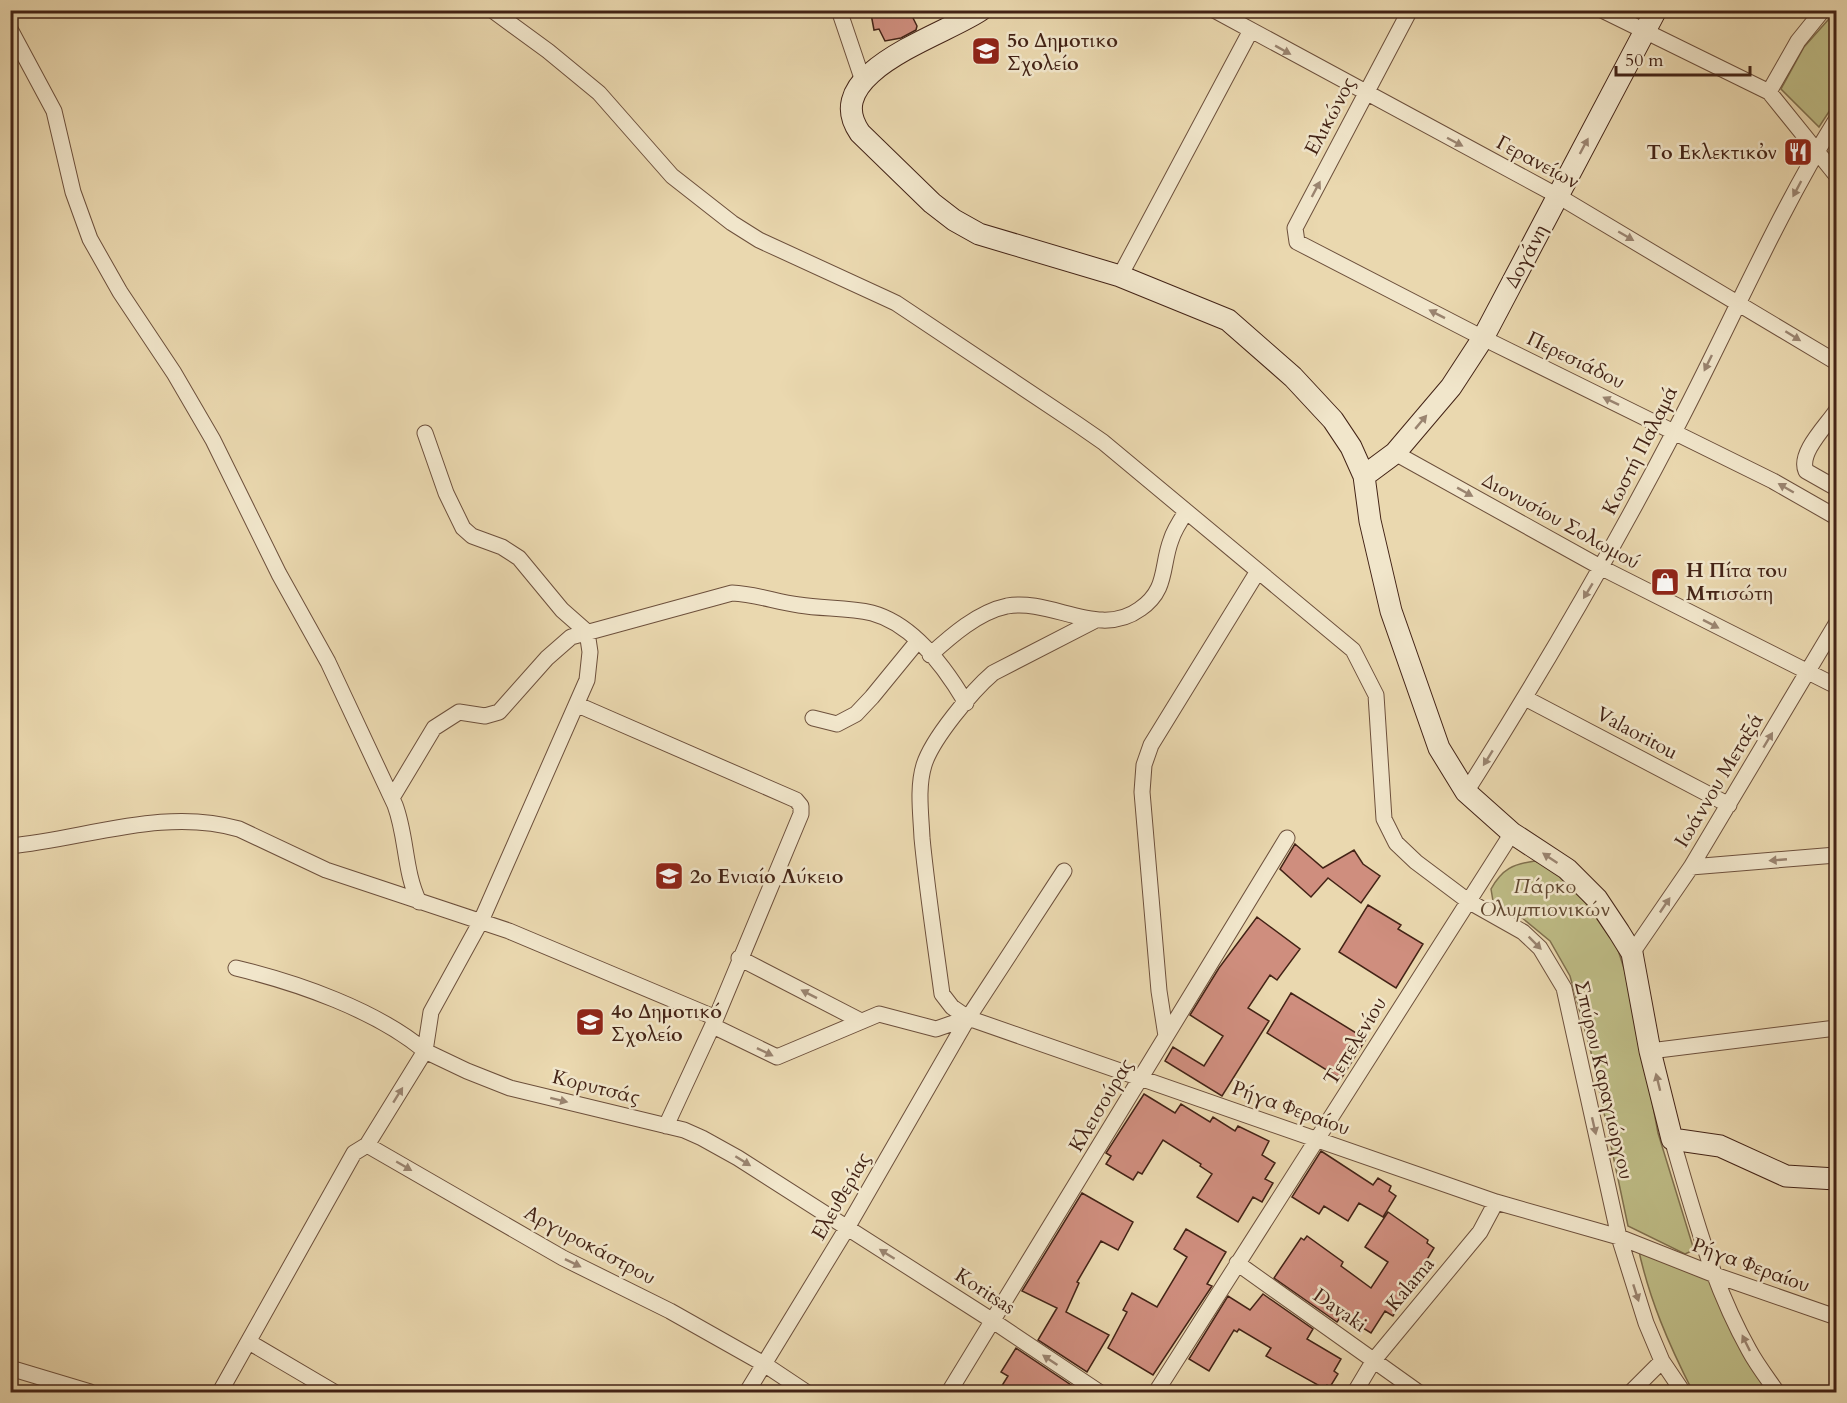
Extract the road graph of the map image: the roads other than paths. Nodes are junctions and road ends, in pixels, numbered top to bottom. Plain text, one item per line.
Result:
1 (492, 10) edge
2 (839, 10) edge
3 (981, 10) edge
4 (1214, 10) edge
5 (1410, 10) edge
6 (1602, 10) edge
7 (1656, 10) edge
8 (1823, 10) edge
9 (10, 29) edge
10 (1645, 31) junction
11 (1250, 32) junction
12 (863, 81) junction
13 (1769, 92) junction
14 (1365, 94) junction
15 (1836, 120) edge
16 (1817, 151) junction
17 (1836, 175) edge
18 (1558, 196) junction
19 (1297, 242) joint
20 (1120, 276) junction
21 (1738, 302) junction
22 (1483, 338) junction
23 (1836, 362) edge
24 (1836, 411) edge
25 (1674, 432) junction
26 (425, 433) dead end
27 (1395, 453) junction
28 (1364, 476) junction
29 (1836, 488) edge
30 (1186, 512) junction
31 (1836, 517) edge
32 (1602, 568) junction
33 (1257, 571) junction
34 (1094, 621) junction
35 (1836, 624) edge
36 (587, 632) junction
37 (917, 642) junction
38 (930, 655) junction
39 (1808, 673) junction
40 (1836, 686) edge
41 (1525, 698) junction
42 (966, 703) junction
43 (578, 705) junction
44 (813, 718) dead end
45 (1466, 792) junction
46 (392, 798) junction
47 (1729, 804) junction
48 (1512, 832) junction
49 (1287, 838) dead end
50 (10, 846) edge
51 (1836, 855) edge
52 (1691, 867) junction
53 (1064, 871) dead end
54 (1468, 901) junction
55 (419, 902) junction
56 (481, 921) junction
57 (1632, 953) junction
58 (739, 958) junction
59 (236, 968) dead end
60 (968, 1018) junction
61 (861, 1021) junction
62 (715, 1022) junction
63 (1836, 1028) edge
64 (1166, 1036) junction
65 (425, 1051) junction
66 (1650, 1051) junction
67 (1143, 1077) junction
68 (666, 1126) junction
69 (1672, 1139) junction
70 (1317, 1140) junction
71 (361, 1149) junction
72 (1836, 1179) edge
73 (1496, 1202) junction
74 (847, 1228) junction
75 (1619, 1237) junction
76 (1237, 1263) junction
77 (1715, 1275) junction
78 (1836, 1317) edge
79 (993, 1321) junction
80 (249, 1342) junction
81 (1374, 1360) junction
82 (1662, 1360) junction
83 (764, 1364) junction
84 (10, 1368) edge
85 (90, 1392) edge
86 (220, 1392) edge
87 (334, 1392) edge
88 (747, 1392) edge
89 (806, 1392) edge
90 (949, 1392) edge
91 (1099, 1392) edge
92 (1156, 1392) edge
93 (1355, 1392) edge
94 (1418, 1392) edge
95 (1631, 1392) edge
96 (1683, 1392) edge
97 (1777, 1392) edge

1 - 30 street, Σπύρου Καραγιώργου
2 - 12 street
3 - 12 street
4 - 11 street, Γερανείων
5 - 14 street, Ελικώνος
6 - 10 street
7 - 10 street, Δογάνη
8 - 13 street
9 - 46 street
10 - 13 street
18 -> 10 street, Δογάνη
11 -> 14 street, Γερανείων
11 - 20 street
12 - 20 street
13 - 16 street
14 -> 18 street, Γερανείων
19 -> 14 street, Ελικώνος
15 - 16 street, Κωστή Παλαμά
16 - 17 street
16 -> 21 street, Κωστή Παλαμά
18 -> 21 street, Γερανείων
18 - 22 street, Δογάνη
22 -> 19 street, Περεσιάδου
20 - 28 street
21 -> 23 street, Γερανείων
21 -> 25 street, Κωστή Παλαμά
25 -> 22 street, Περεσιάδου
27 -> 22 street, Δογάνη
24 - 29 street
31 -> 25 street, Περεσιάδου
25 - 32 street, Κωστή Παλαμά
26 - 36 street
27 - 28 street, Δογάνη
27 -> 32 street, Διονυσίου Σολωμού
28 - 45 street
30 - 33 street, Σπύρου Καραγιώργου
30 - 34 street
32 -> 39 street, Διονυσίου Σολωμού
32 -> 41 street, Κωστή Παλαμά
33 - 54 street, Σπύρου Καραγιώργου
33 - 64 street
34 - 38 street
34 - 42 street
35 - 39 street, Ιωάννου Μεταξά
36 - 37 street
36 - 43 street
36 - 46 street
37 - 38 street
37 - 44 street
38 - 42 street
39 - 40 street, Διονυσίου Σολωμού
47 -> 39 street, Ιωάννου Μεταξά
41 -> 45 street, Κωστή Παλαμά
41 - 47 street, Valaoritou
42 - 60 street
43 - 56 street
43 - 58 street
45 - 48 street
46 - 55 street
47 - 52 street, Ιωάννου Μεταξά
48 - 54 street, Τεπελενίου
57 -> 48 street
49 - 64 street, Κλεισούρας
50 - 55 street
51 -> 52 street
57 -> 52 street, Ιωάννου Μεταξά
53 - 60 street, Ελευθερίας
54 - 70 street, Τεπελενίου
54 -> 75 street, Σπύρου Καραγιώργου
55 - 56 street
56 - 62 street
56 - 65 street
57 - 66 street
61 -> 58 street
58 - 62 street
59 - 65 street, Κορυτσάς
60 - 61 street
60 - 67 street, Ρήγα Φεραίου
60 - 74 street, Ελευθερίας
62 -> 61 street
62 - 68 street
63 - 66 street
64 - 67 street, Κλεισούρας
65 -> 68 street, Κορυτσάς
71 -> 65 street
69 -> 66 street
67 - 70 street, Ρήγα Φεραίου
67 - 79 street, Κλεισούρας
68 -> 74 street, Κορυτσάς
69 - 72 street
69 - 77 street
70 - 73 street, Ρήγα Φεραίου
70 - 76 street, Τεπελενίου
71 - 80 street
71 -> 83 street, Αργυροκάστρου
73 - 75 street, Ρήγα Φεραίου
73 - 81 street, Kalama
79 -> 74 street, Koritsas
74 - 83 street, Ελευθερίας
75 - 77 street, Ρήγα Φεραίου
75 -> 82 street, Σπύρου Καραγιώργου
76 - 81 street, Davaki
76 - 92 street, Τεπελενίου
77 - 78 street, Ρήγα Φεραίου
97 -> 77 street
79 - 90 street, Κλεισούρας
91 -> 79 street, Koritsas
80 - 86 street
80 - 87 street
81 - 93 street, Kalama
81 - 94 street, Davaki
82 - 95 street
82 - 96 street, Σπύρου Καραγιώργου
83 - 88 street, Ελευθερίας
83 - 89 street, Αργυροκάστρου
84 - 85 street

